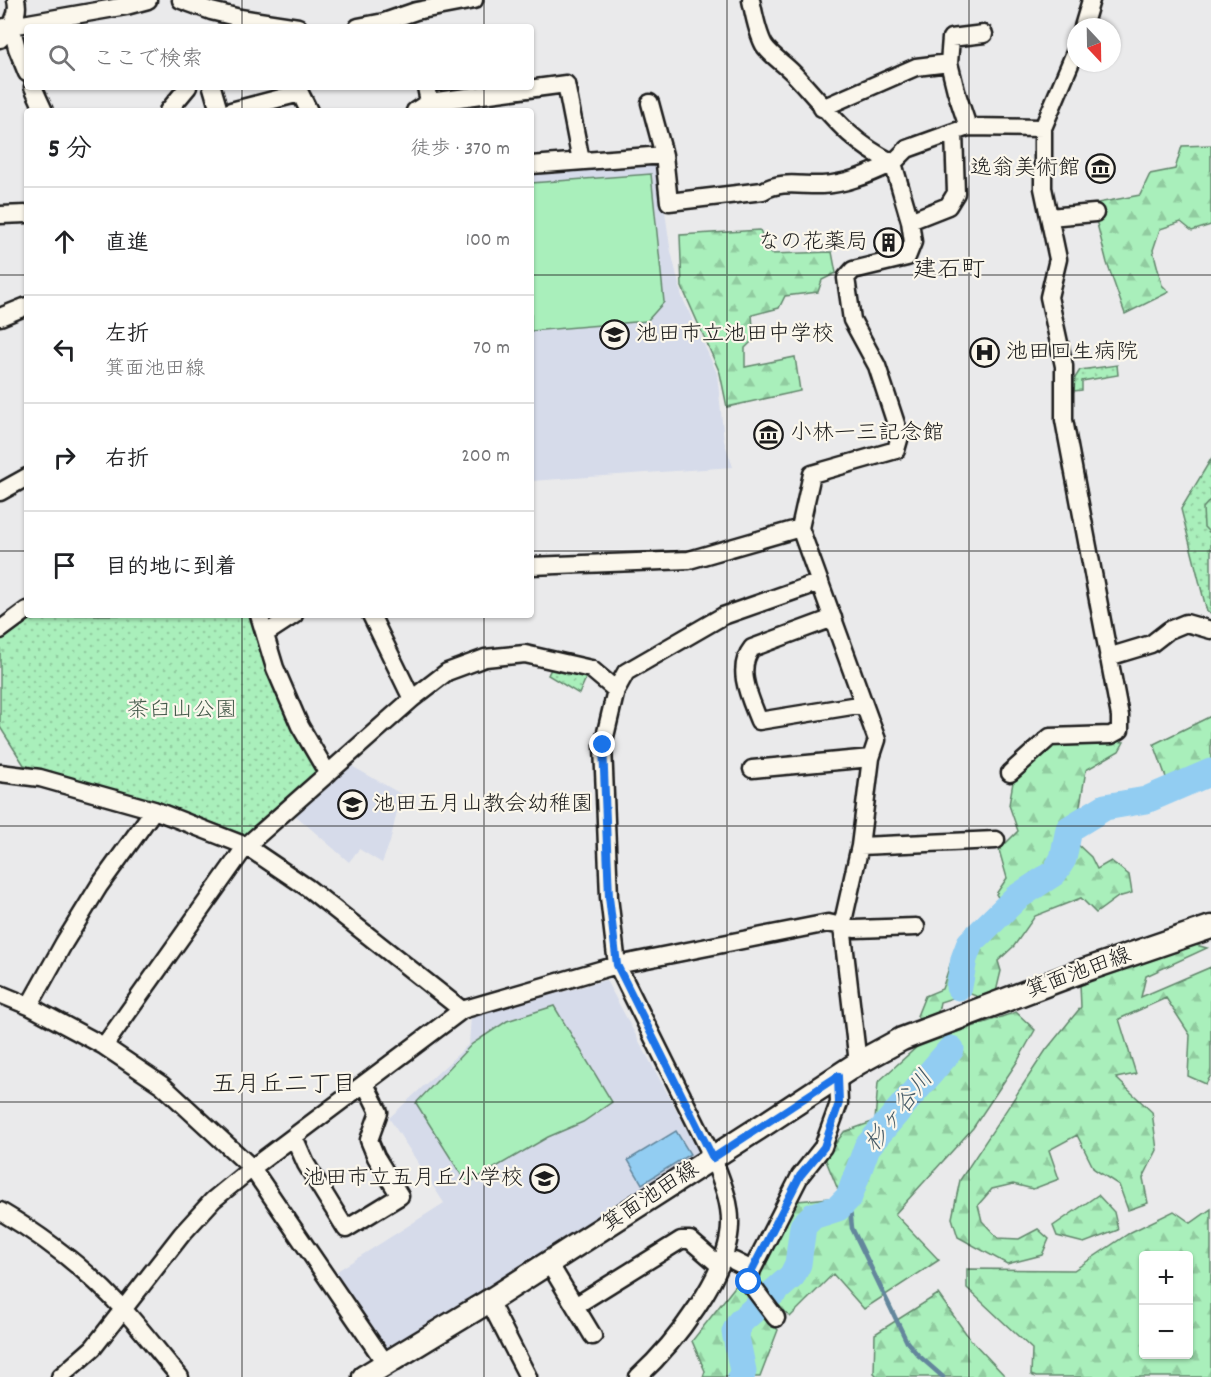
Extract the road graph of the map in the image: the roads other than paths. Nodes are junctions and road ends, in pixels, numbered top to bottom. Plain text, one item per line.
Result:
1 (16, 0) edge
2 (148, 0) edge
3 (181, 0) edge
4 (474, 0) edge
5 (751, 0) edge
6 (1091, 0) edge
7 (207, 6) edge
8 (1086, 18) edge
9 (415, 19) edge
10 (275, 24) edge
11 (374, 24) edge
12 (6, 27) edge
13 (984, 34) dead end
14 (0, 39) edge
15 (949, 63) junction
16 (24, 66) edge
17 (1067, 71) edge
18 (534, 88) edge
19 (34, 90) edge
20 (186, 90) edge
21 (213, 90) edge
22 (298, 90) edge
23 (522, 90) edge
24 (426, 103) edge
25 (650, 103) dead end
26 (43, 108) edge
27 (170, 108) edge
28 (218, 108) edge
29 (241, 108) edge
30 (307, 108) edge
31 (822, 108) junction
32 (1043, 128) junction
33 (961, 129) junction
34 (664, 154) junction
35 (581, 161) junction
36 (894, 163) junction
37 (534, 165) edge
38 (1095, 213) dead end
39 (24, 214) edge
40 (0, 215) edge
41 (1049, 217) junction
42 (910, 221) junction
43 (24, 310) edge
44 (0, 317) edge
45 (24, 479) edge
46 (0, 492) edge
47 (800, 528) junction
48 (534, 566) edge
49 (820, 582) junction
50 (24, 612) edge
51 (260, 618) edge
52 (289, 618) edge
53 (372, 618) edge
54 (833, 618) junction
55 (0, 630) edge
56 (1211, 630) edge
57 (265, 633) junction
58 (1108, 657) junction
59 (616, 690) junction
60 (412, 699) junction
61 (864, 704) junction
62 (872, 758) junction
63 (752, 769) dead end
64 (0, 772) edge
65 (1010, 773) dead end
66 (328, 774) junction
67 (154, 810) junction
68 (996, 840) dead end
69 (246, 846) junction
70 (860, 846) junction
71 (842, 926) junction
72 (916, 927) dead end
73 (1211, 927) edge
74 (617, 965) junction
75 (0, 994) edge
76 (29, 1006) junction
77 (462, 1010) junction
78 (104, 1047) junction
79 (858, 1063) junction
80 (838, 1076) junction
81 (365, 1084) junction
82 (294, 1137) junction
83 (713, 1158) junction
84 (252, 1168) junction
85 (0, 1211) edge
86 (549, 1263) junction
87 (727, 1264) junction
88 (752, 1270) junction
89 (489, 1301) junction
90 (576, 1306) junction
91 (123, 1309) junction
92 (777, 1318) dead end
93 (593, 1336) dead end
94 (386, 1364) junction
95 (60, 1377) edge
96 (180, 1377) edge
97 (364, 1377) edge
98 (528, 1377) edge
99 (638, 1377) edge

1 - 12 street
2 - 12 street
3 - 7 street
4 - 9 street
5 - 31 street
6 - 8 street
7 - 10 street
9 - 11 street
12 - 14 street
12 - 16 street
13 - 15 street
15 - 31 street
15 - 33 street
17 - 32 street
18 - 35 street
19 - 26 street
20 - 27 street
21 - 28 street
22 - 29 street
22 - 30 street
23 - 24 street
25 - 34 street
31 - 36 street
32 - 33 street
32 - 41 street
33 - 36 street
33 - 42 street
34 - 35 street
34 - 36 street
35 - 37 street
36 - 42 street
38 - 41 street
39 - 40 street
41 - 58 street
42 - 47 street
43 - 44 street
45 - 46 street
47 - 48 street
47 - 49 street
49 - 54 street
49 - 59 street
50 - 55 street
51 - 57 street
52 - 57 street
53 - 60 street
54 - 61 street
54 - 61 street
56 - 58 street
57 - 66 street
58 - 65 street
59 - 60 street
59 - 74 street
60 - 66 street
61 - 62 street
62 - 63 street
62 - 70 street
64 - 67 street
66 - 69 street
67 - 69 street
67 - 76 street
68 - 70 street
69 - 77 street
69 - 78 street
70 - 71 street
71 - 72 street
71 - 74 street
71 - 79 street
73 - 79 main road, 箕面池田線
74 - 77 street
74 - 83 street
75 - 76 street
76 - 78 street
77 - 81 street
78 - 84 street
79 - 80 main road, 箕面池田線
80 - 83 main road, 箕面池田線
80 - 88 street
81 - 82 street
81 - 82 street
82 - 84 street
83 - 86 main road, 箕面池田線
83 - 87 street
84 - 91 street
84 - 94 street
85 - 91 street
86 - 89 main road, 箕面池田線
86 - 90 street
87 - 88 street
87 - 90 street
87 - 99 street
88 - 92 street
89 - 94 main road, 箕面池田線
89 - 98 street
90 - 93 street
91 - 95 street
91 - 96 street
94 - 97 main road, 箕面池田線

